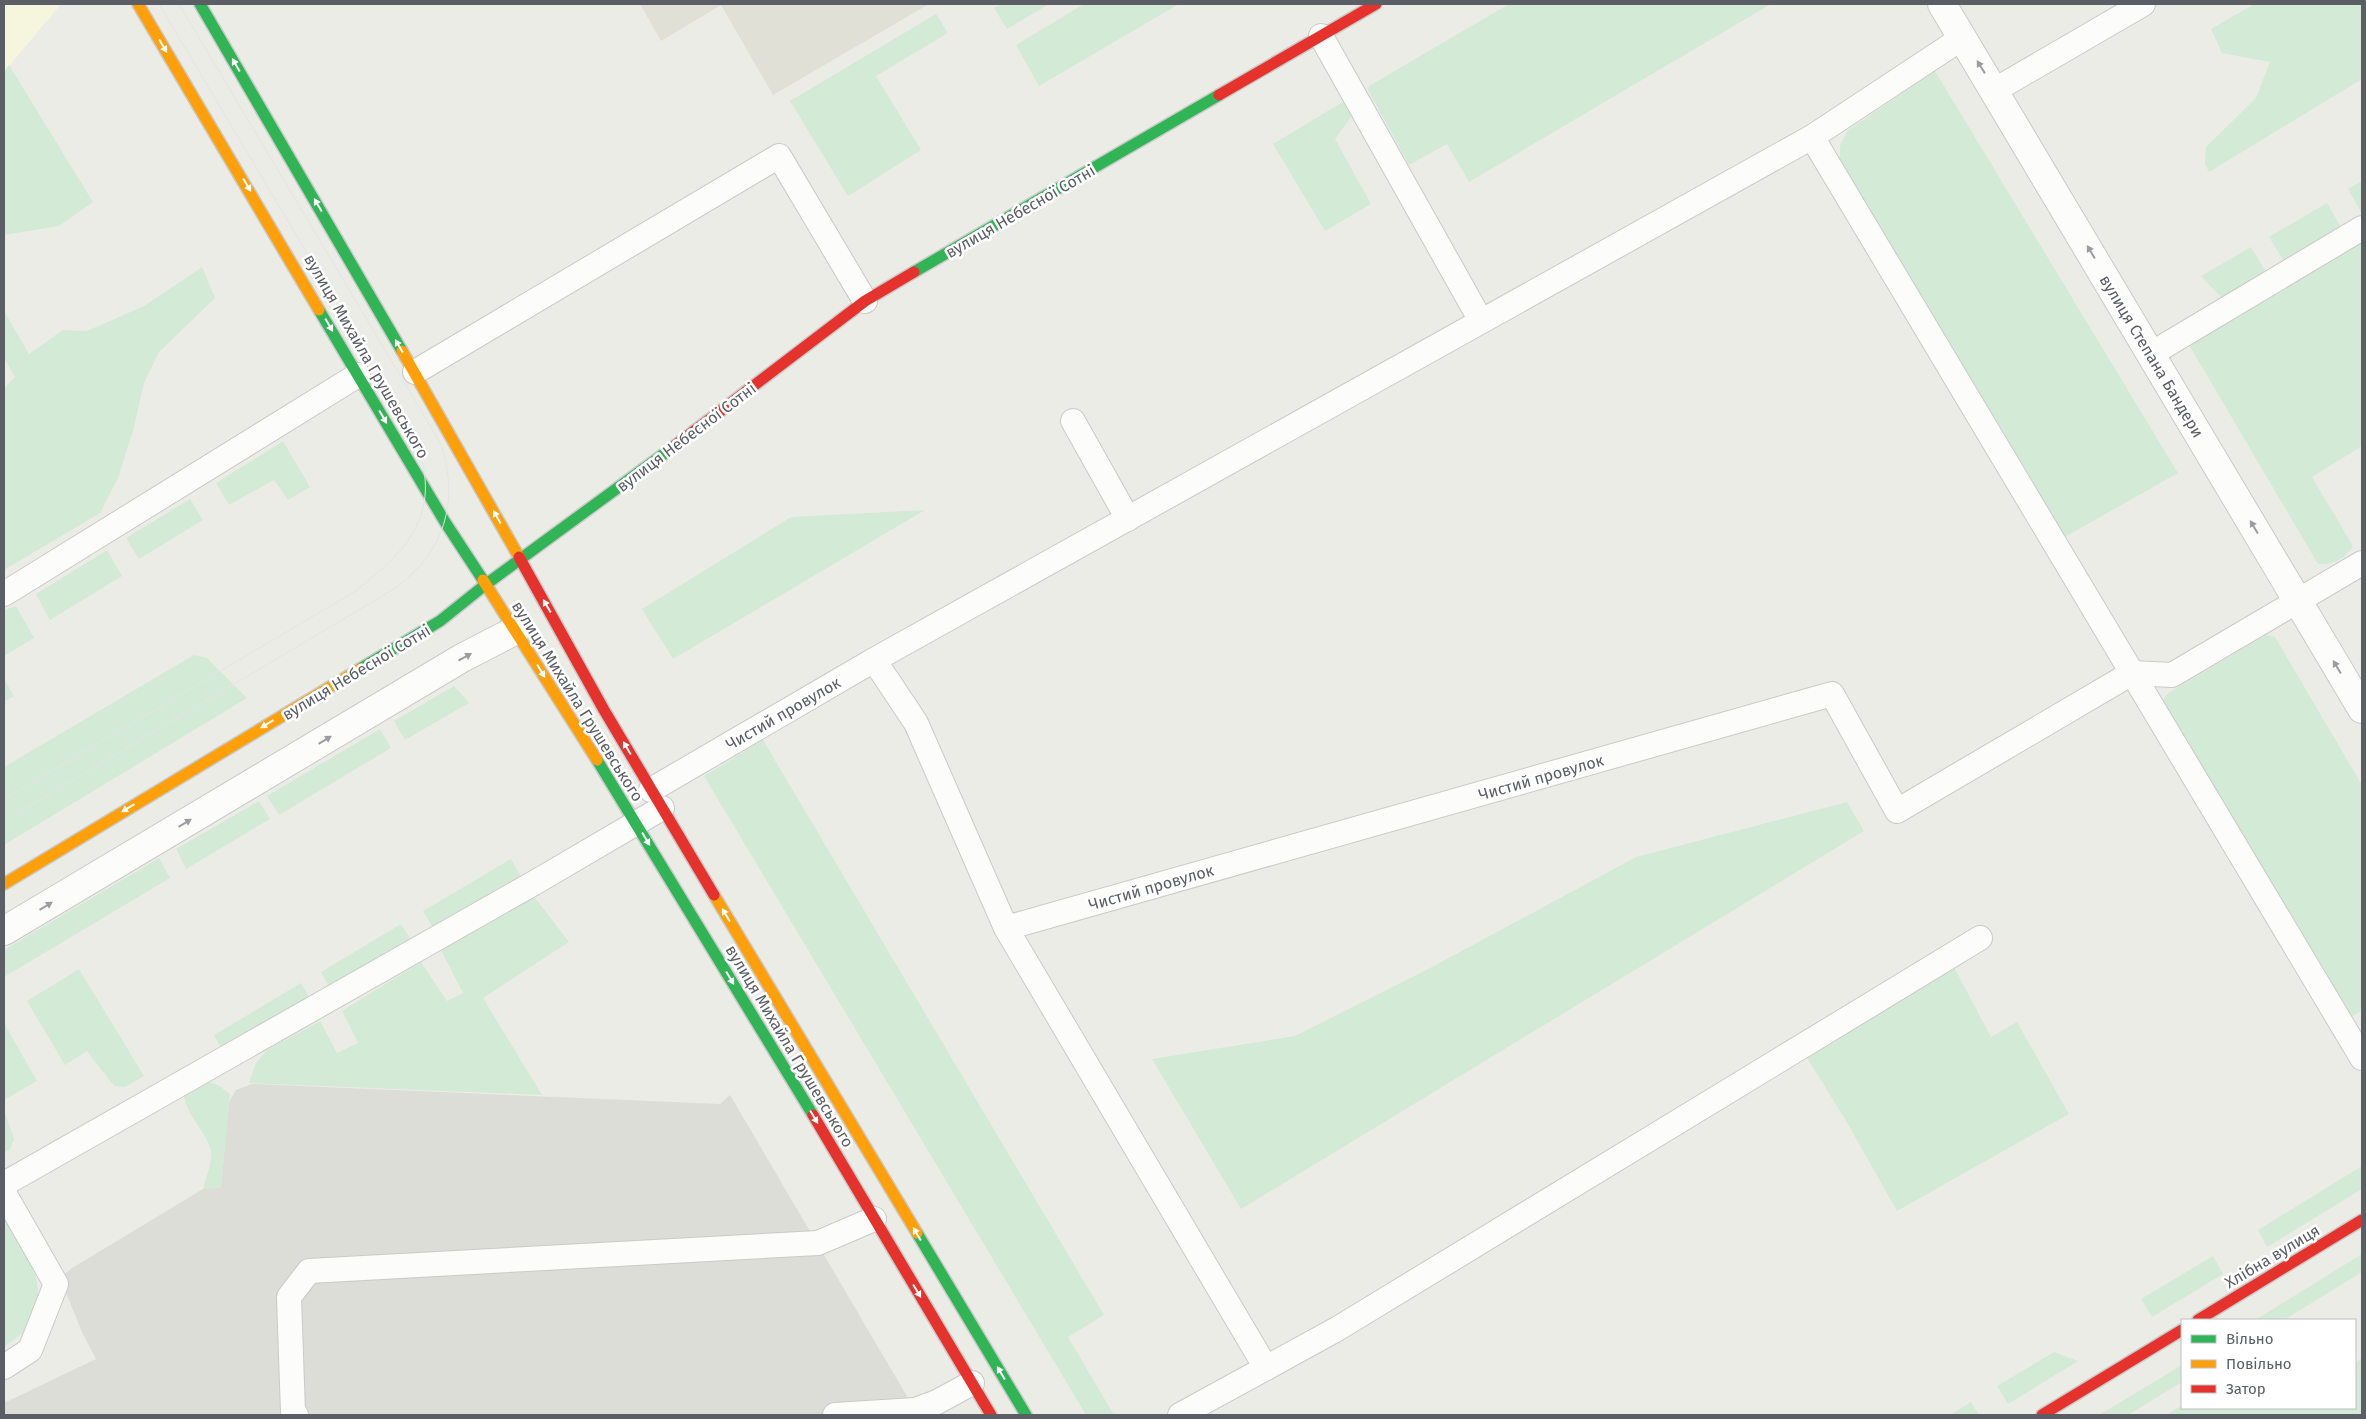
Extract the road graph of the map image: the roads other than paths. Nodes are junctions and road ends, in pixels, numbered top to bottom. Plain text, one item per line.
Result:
1 (138, 4) edge
2 (200, 4) edge
3 (1376, 4) edge
4 (1942, 4) edge
5 (2142, 4) edge
6 (1321, 36) junction
7 (1962, 38) junction
8 (1995, 90) junction
9 (1812, 137) junction
10 (2362, 228) edge
11 (865, 301) junction
12 (1481, 321) junction
13 (2151, 354) junction
14 (415, 372) junction
15 (358, 375) junction
16 (1073, 421) dead end
17 (1128, 519) junction
18 (520, 560) junction
19 (2362, 563) edge
20 (485, 585) junction
21 (4, 594) edge
22 (2298, 601) junction
23 (516, 630) junction
24 (874, 660) junction
25 (2132, 672) junction
26 (2362, 708) edge
27 (657, 799) junction
28 (636, 823) junction
29 (4, 884) edge
30 (1006, 928) junction
31 (4, 931) edge
32 (1980, 938) dead end
33 (2362, 1058) edge
34 (4, 1184) edge
35 (4, 1193) edge
36 (874, 1219) junction
37 (2362, 1220) edge
38 (2200, 1319) edge
39 (2181, 1331) edge
40 (4, 1367) edge
41 (1266, 1368) junction
42 (972, 1383) junction
43 (296, 1415) edge
44 (835, 1415) edge
45 (991, 1415) edge
46 (1026, 1415) edge
47 (1180, 1415) edge
48 (2042, 1415) edge

1 -> 15 main road, вулиця Михайла Грушевського
14 -> 2 main road, вулиця Михайла Грушевського
3 - 6 main road, вулиця Небесної Сотні
4 - 7 street, вулиця Степана Бандери
5 - 8 lane
6 - 11 main road, вулиця Небесної Сотні
6 - 12 lane
8 -> 7 street, вулиця Степана Бандери
7 - 9 lane, Чистий провулок
13 -> 8 street, вулиця Степана Бандери
9 - 12 lane, Чистий провулок
9 - 25 lane
10 - 13 lane
11 - 14 lane
11 - 18 main road, вулиця Небесної Сотні
12 - 17 lane, Чистий провулок
22 -> 13 street, вулиця Степана Бандери
18 -> 14 main road, вулиця Михайла Грушевського
15 -> 20 main road, вулиця Михайла Грушевського
15 - 21 lane
16 - 17 lane
17 - 24 lane, Чистий провулок
18 - 20 main road, вулиця Небесної Сотні
27 -> 18 main road, вулиця Михайла Грушевського
19 - 22 lane
20 - 23 main road, вулиця Михайла Грушевського
20 -> 29 main road, вулиця Небесної Сотні
22 - 25 lane
26 -> 22 street, вулиця Степана Бандери
23 -> 28 main road, вулиця Михайла Грушевського
31 -> 23 street
24 - 27 lane, Чистий провулок
24 - 30 lane
25 - 30 lane, Чистий провулок
25 - 33 lane
27 - 28 lane, Чистий провулок
46 -> 27 main road, вулиця Михайла Грушевського
28 - 34 lane, Чистий провулок
28 -> 36 main road, вулиця Михайла Грушевського
30 - 41 lane
32 - 41 lane
35 - 40 lane
36 -> 42 main road, вулиця Михайла Грушевського
36 - 43 lane
37 - 38 main road, Хлібна вулиця
39 - 48 main road
41 - 47 lane
42 - 44 lane
42 - 45 main road, вулиця Михайла Грушевського

